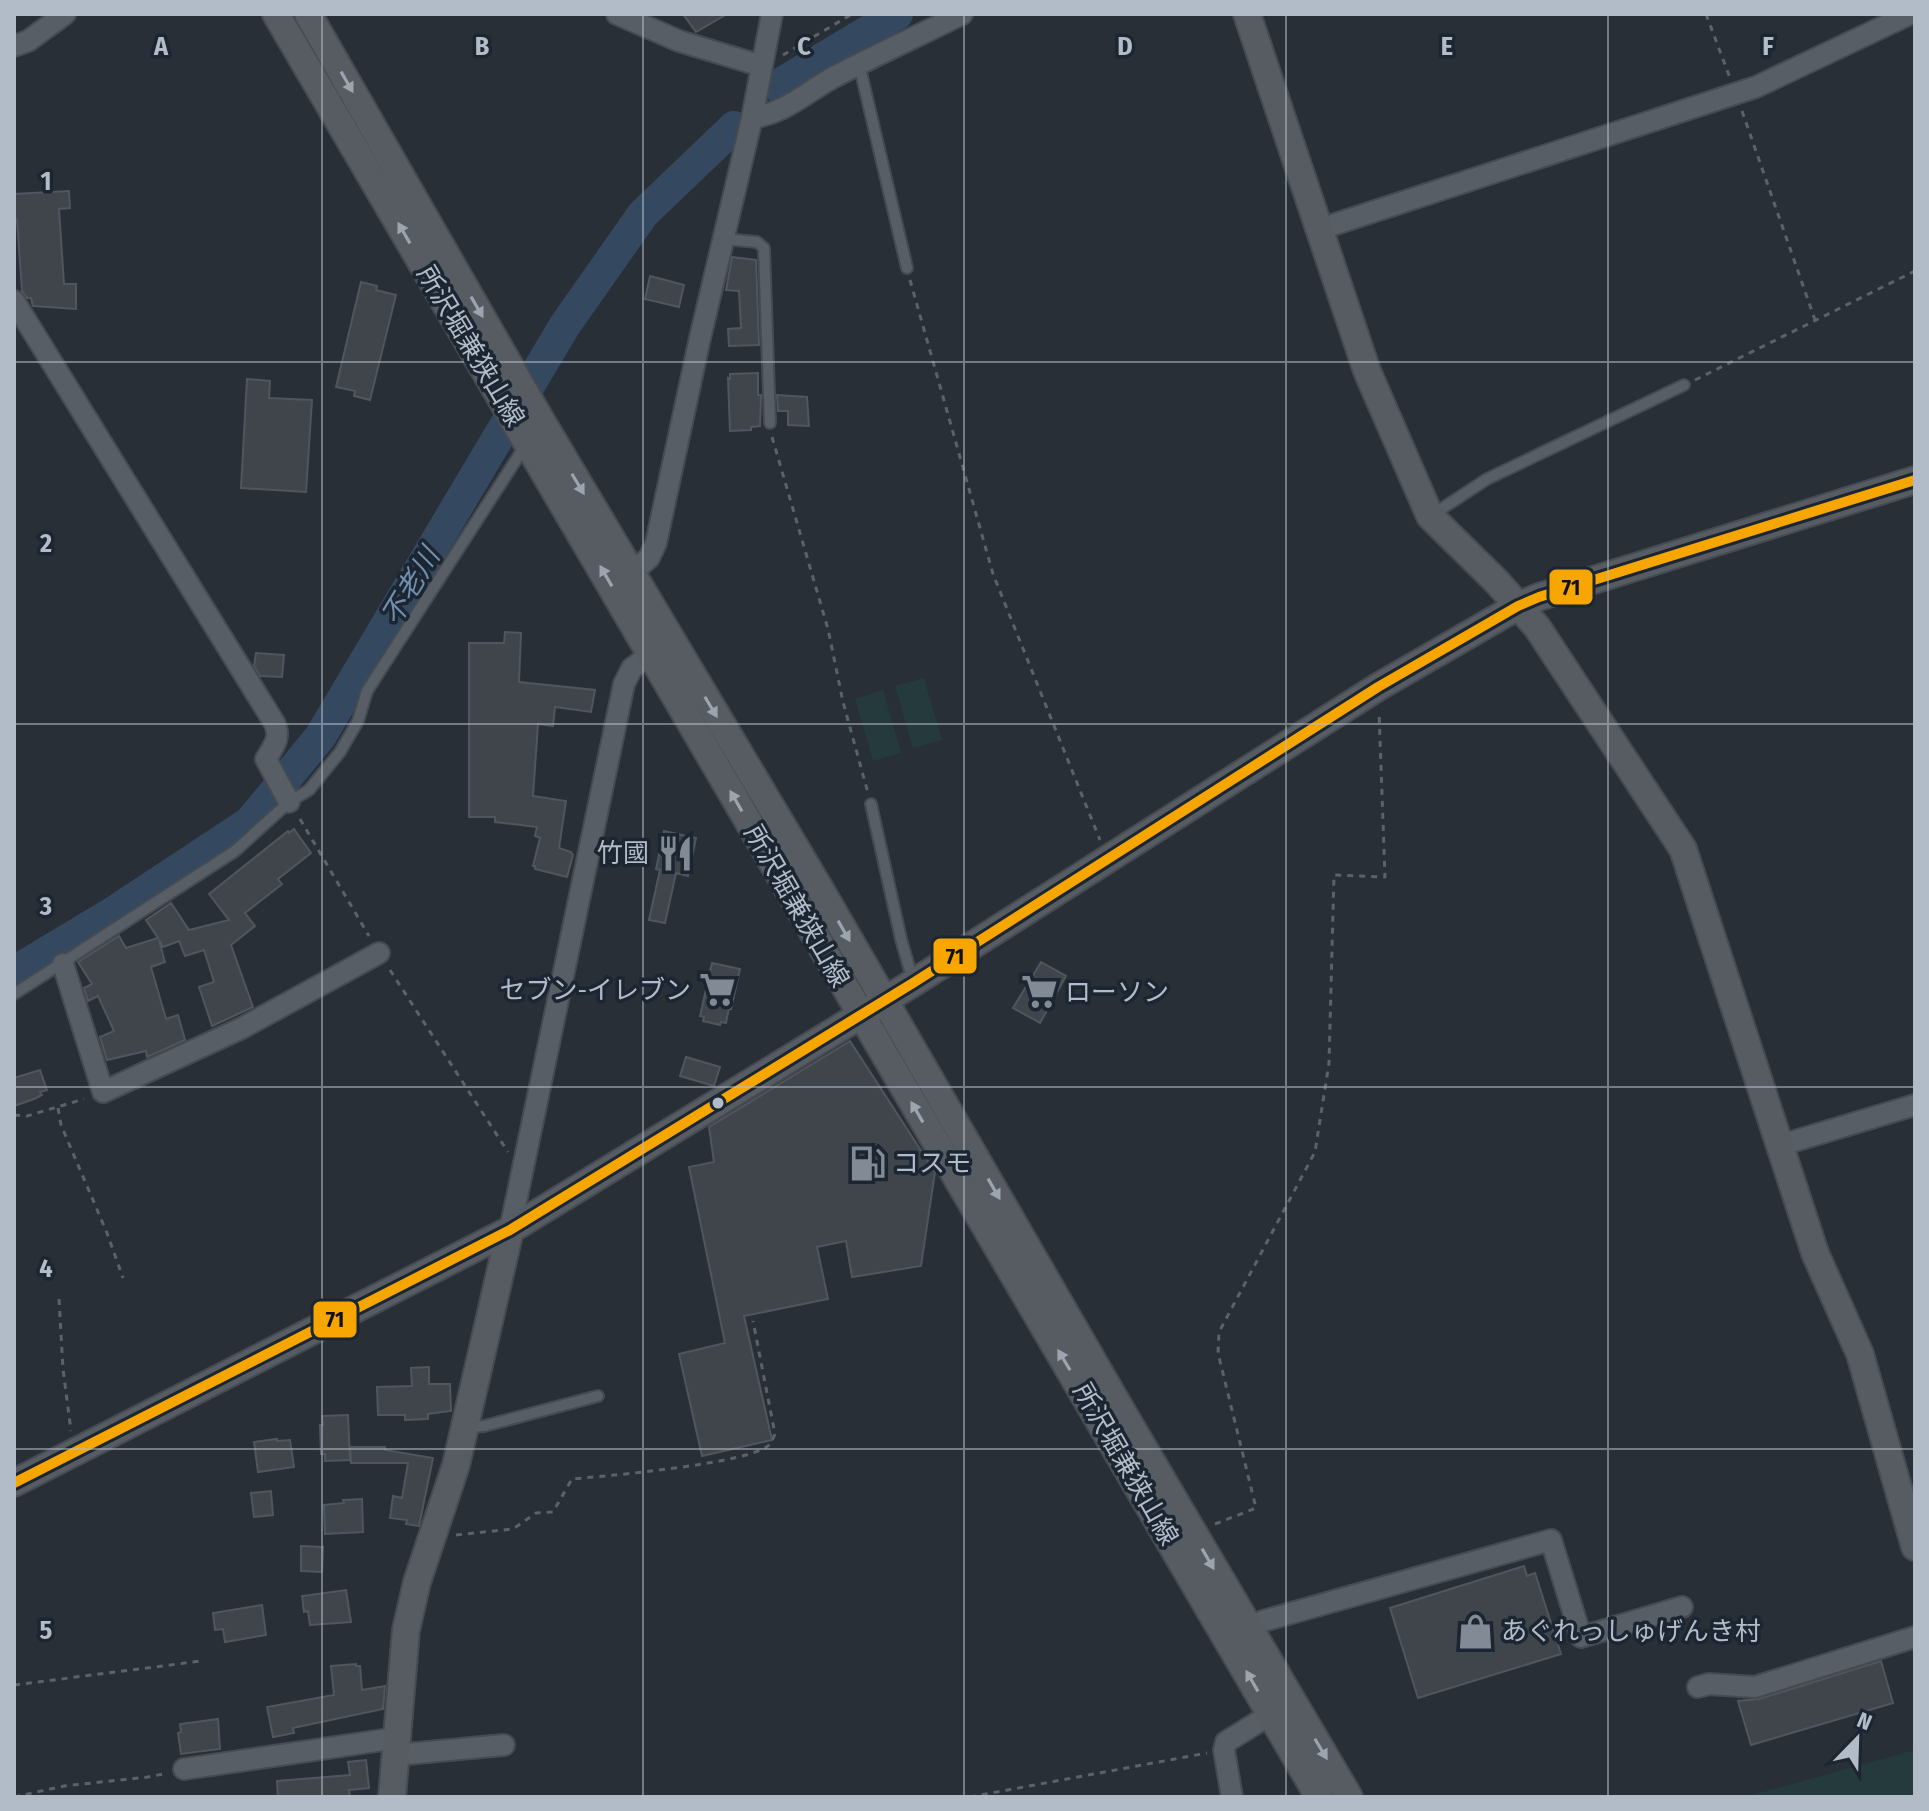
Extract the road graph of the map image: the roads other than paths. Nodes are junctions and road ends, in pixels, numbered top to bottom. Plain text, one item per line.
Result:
1 (65, 14) edge
2 (276, 14) edge
3 (308, 14) edge
4 (617, 14) edge
5 (772, 14) edge
6 (962, 14) edge
7 (1247, 14) edge
8 (1910, 14) edge
9 (14, 46) edge
10 (859, 64) junction
11 (762, 66) junction
12 (752, 118) junction
13 (1320, 229) junction
14 (724, 239) junction
15 (907, 268) road end
16 (14, 301) edge
17 (1684, 385) road end
18 (770, 423) road end
19 (531, 432) junction
20 (1915, 480) edge
21 (1430, 516) junction
22 (631, 573) junction
23 (1518, 606) junction
24 (652, 654) junction
25 (289, 802) junction
26 (871, 804) road end
27 (379, 953) road end
28 (63, 964) junction
29 (913, 983) junction
30 (14, 994) edge
31 (884, 1000) junction
32 (860, 1013) junction
33 (1915, 1105) edge
34 (1778, 1146) junction
35 (510, 1230) junction
36 (598, 1396) dead end
37 (466, 1427) junction
38 (14, 1483) edge
39 (1915, 1547) edge
40 (1682, 1607) dead end
41 (1263, 1621) dead end
42 (1915, 1637) edge
43 (1698, 1687) dead end
44 (1271, 1714) junction
45 (504, 1745) dead end
46 (396, 1746) junction
47 (184, 1769) road end
48 (392, 1797) edge
49 (1232, 1797) edge
50 (1319, 1797) edge
51 (1349, 1797) edge

1 - 9 street
19 -> 2 street, 所沢堀兼狭山線
3 -> 19 street, 所沢堀兼狭山線
4 - 11 street
5 - 11 street
6 - 10 street
7 - 13 street
8 - 13 street
10 - 12 street
10 - 15 lane
11 - 12 street
12 - 14 street
13 - 21 street
14 - 18 lane
14 - 22 street
16 - 25 street
17 - 21 lane
19 -> 22 street, 所沢堀兼狭山線
24 -> 19 street, 所沢堀兼狭山線
19 - 25 lane
20 - 23 street
21 - 23 street
22 -> 31 street, 所沢堀兼狭山線
23 - 29 street
23 - 34 street
32 -> 24 street, 所沢堀兼狭山線
24 - 35 street
25 - 28 lane
26 - 29 lane
27 - 28 street
28 - 30 lane
29 - 31 street
31 - 32 street
31 -> 51 street, 所沢堀兼狭山線
32 - 35 street
44 -> 32 street, 所沢堀兼狭山線
33 - 34 street
34 - 39 street
35 - 37 street
35 - 38 street
36 - 37 lane
37 - 46 street
40 - 41 street
42 - 43 street
44 - 49 street
44 - 50 street, 所沢堀兼狭山線
45 - 46 street
46 - 47 street
46 - 48 street

